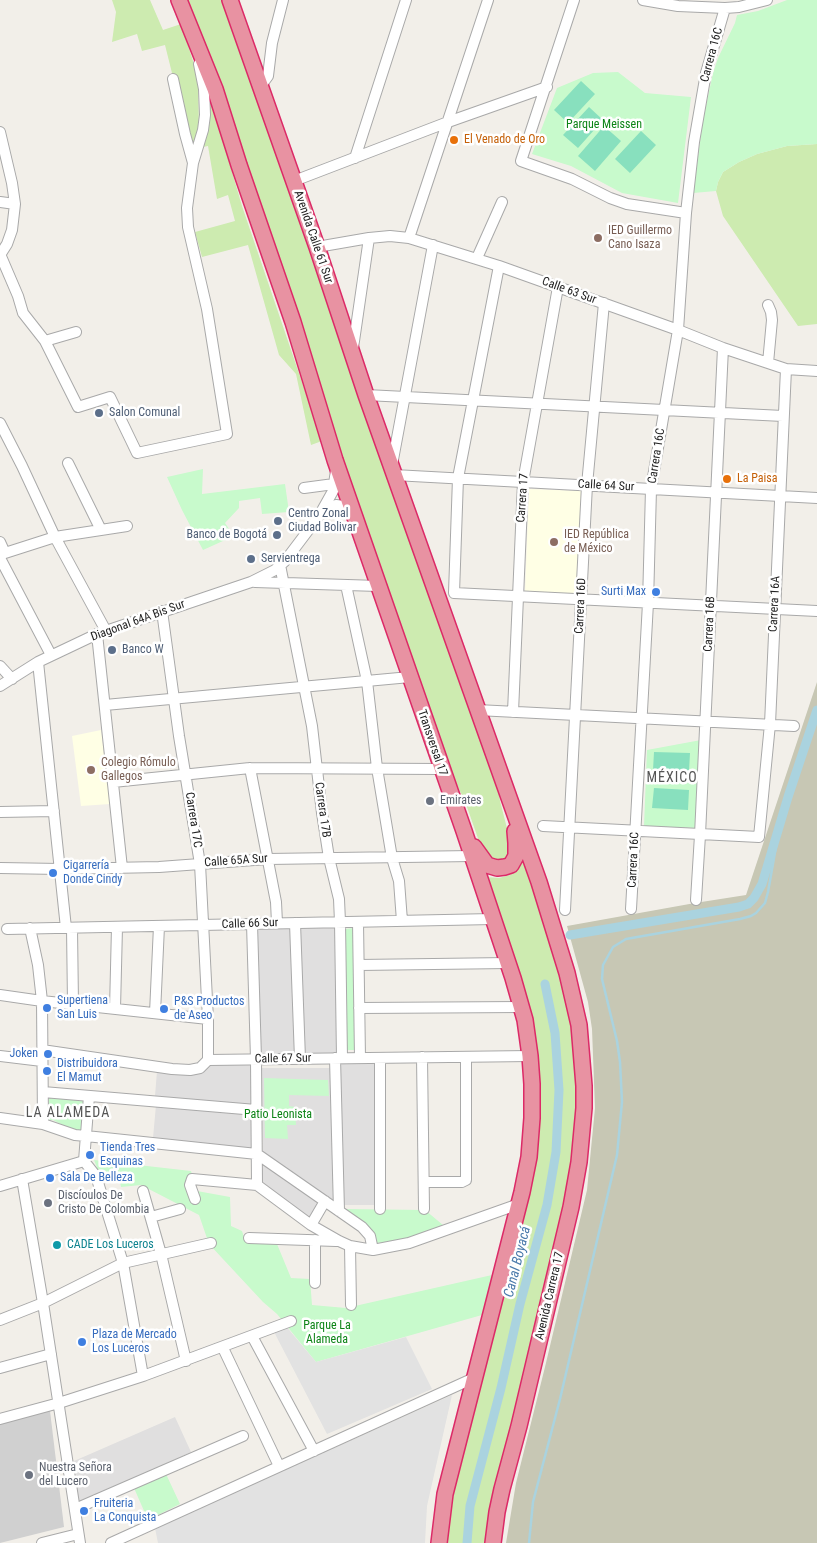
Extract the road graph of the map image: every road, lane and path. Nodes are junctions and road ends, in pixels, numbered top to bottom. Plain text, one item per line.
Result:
1 (179, 0) edge
2 (230, 0) edge
3 (283, 0) edge
4 (406, 0) edge
5 (488, 0) edge
6 (574, 0) edge
7 (644, 0) edge
8 (767, 0) edge
9 (699, 4) edge
10 (725, 8) junction
11 (192, 31) junction
12 (173, 79) dead end
13 (260, 87) junction
14 (547, 87) junction
15 (448, 122) junction
16 (0, 132) edge
17 (355, 158) junction
18 (193, 164) junction
19 (294, 181) junction
20 (0, 202) edge
21 (502, 202) dead end
22 (15, 204) junction
23 (686, 213) junction
24 (369, 238) junction
25 (409, 238) junction
26 (433, 245) junction
27 (317, 247) junction
28 (0, 254) edge
29 (477, 258) junction
30 (498, 266) junction
31 (558, 287) junction
32 (604, 303) junction
33 (768, 306) dead end
34 (678, 330) junction
35 (76, 332) dead end
36 (45, 342) junction
37 (724, 348) junction
38 (352, 354) junction
39 (768, 363) junction
40 (786, 369) junction
41 (817, 371) edge
42 (366, 394) junction
43 (405, 397) junction
44 (473, 400) junction
45 (537, 404) junction
46 (594, 406) junction
47 (664, 410) junction
48 (720, 413) junction
49 (784, 416) junction
50 (0, 423) edge
51 (335, 460) junction
52 (68, 463) dead end
53 (393, 472) junction
54 (458, 478) junction
55 (523, 482) junction
56 (334, 484) junction
57 (588, 485) junction
58 (304, 488) dead end
59 (651, 489) junction
60 (717, 492) junction
61 (780, 496) junction
62 (817, 498) edge
63 (351, 507) junction
64 (319, 516) junction
65 (127, 526) dead end
66 (101, 530) junction
67 (55, 537) junction
68 (0, 542) edge
69 (3, 556) edge
70 (280, 565) junction
71 (251, 582) junction
72 (284, 583) junction
73 (346, 585) junction
74 (378, 586) junction
75 (518, 597) junction
76 (582, 600) junction
77 (648, 603) junction
78 (711, 606) junction
79 (775, 610) junction
80 (162, 611) junction
81 (817, 612) edge
82 (102, 633) junction
83 (50, 655) junction
84 (38, 662) junction
85 (0, 666) edge
86 (410, 677) junction
87 (12, 678) junction
88 (367, 681) junction
89 (0, 686) edge
90 (304, 687) junction
91 (175, 698) junction
92 (105, 704) junction
93 (477, 710) junction
94 (513, 712) junction
95 (575, 715) junction
96 (642, 718) junction
97 (706, 721) junction
98 (770, 724) junction
99 (794, 726) dead end
100 (250, 768) junction
101 (317, 768) junction
102 (377, 768) junction
103 (441, 769) junction
104 (186, 774) junction
105 (113, 782) junction
106 (511, 805) junction
107 (54, 811) junction
108 (0, 812) edge
109 (543, 826) dead end
110 (570, 828) junction
111 (636, 831) junction
112 (464, 832) junction
113 (700, 835) junction
114 (472, 856) junction
115 (329, 858) junction
116 (392, 858) junction
117 (268, 859) junction
118 (200, 864) junction
119 (0, 868) edge
120 (122, 868) junction
121 (60, 869) junction
122 (696, 900) dead end
123 (631, 908) dead end
124 (565, 910) dead end
125 (493, 919) junction
126 (402, 921) junction
127 (340, 922) junction
128 (358, 922) junction
129 (277, 923) junction
130 (295, 923) junction
131 (252, 924) junction
132 (159, 926) junction
133 (204, 926) junction
134 (117, 927) junction
135 (30, 928) junction
136 (69, 928) junction
137 (6, 929) dead end
138 (508, 963) junction
139 (358, 965) junction
140 (0, 995) edge
141 (42, 1001) junction
142 (73, 1004) junction
143 (522, 1007) junction
144 (359, 1008) junction
145 (115, 1009) junction
146 (156, 1013) junction
147 (208, 1019) junction
148 (42, 1055) junction
149 (0, 1056) edge
150 (530, 1056) junction
151 (422, 1057) junction
152 (466, 1057) junction
153 (300, 1058) junction
154 (339, 1058) junction
155 (360, 1058) junction
156 (380, 1058) junction
157 (256, 1059) junction
158 (208, 1060) junction
159 (43, 1092) junction
160 (89, 1096) junction
161 (256, 1110) junction
162 (0, 1118) edge
163 (43, 1124) junction
164 (86, 1136) junction
165 (257, 1154) junction
166 (84, 1162) junction
167 (22, 1179) junction
168 (425, 1182) junction
169 (257, 1185) junction
170 (0, 1186) edge
171 (143, 1191) dead end
172 (195, 1199) dead end
173 (325, 1201) junction
174 (519, 1204) junction
175 (380, 1209) dead end
176 (424, 1209) dead end
177 (180, 1210) dead end
178 (339, 1211) junction
179 (151, 1217) junction
180 (310, 1225) junction
181 (249, 1238) dead end
182 (315, 1240) junction
183 (339, 1241) junction
184 (211, 1243) dead end
185 (350, 1246) junction
186 (373, 1250) junction
187 (161, 1254) junction
188 (123, 1263) junction
189 (315, 1283) dead end
190 (44, 1303) junction
191 (351, 1305) dead end
192 (0, 1320) edge
193 (291, 1321) dead end
194 (252, 1336) junction
195 (223, 1348) junction
196 (51, 1354) junction
197 (186, 1361) junction
198 (0, 1368) edge
199 (143, 1376) junction
200 (474, 1378) junction
201 (59, 1403) junction
202 (0, 1419) edge
203 (243, 1436) dead end
204 (314, 1451) junction
205 (280, 1466) junction
206 (75, 1510) junction
207 (79, 1538) edge
208 (42, 1543) edge
209 (111, 1543) edge
210 (438, 1543) edge
211 (493, 1543) edge

1 - 11 highway
2 - 13 highway, Avenida Calle 61 Sur
3 - 13 street
4 - 17 street
5 - 15 street
6 - 14 street
7 - 9 street
8 - 10 street
9 - 10 street
10 - 23 street, Carrera 16C
11 - 18 street
11 - 51 highway
12 - 18 street
13 - 19 highway, Avenida Calle 61 Sur
14 - 15 street
14 - 23 street
15 - 17 street
15 - 25 street
16 - 22 street
17 - 19 street
18 - 36 street
19 - 27 highway, Avenida Calle 61 Sur
20 - 22 street
21 - 29 street
22 - 28 street
23 - 34 street, Carrera 16C
24 - 25 street, Calle 63 Sur
24 - 27 street, Calle 63 Sur
24 - 38 street
25 - 26 street, Calle 63 Sur
26 - 29 street, Calle 63 Sur
26 - 43 street
27 - 38 highway, Avenida Calle 61 Sur
28 - 36 street
29 - 30 street, Calle 63 Sur
30 - 31 street, Calle 63 Sur
30 - 44 street
31 - 32 street, Calle 63 Sur
31 - 45 street, Carrera 17
32 - 34 street, Calle 63 Sur
32 - 46 street, Carrera 16D
33 - 39 street
34 - 37 street, Calle 63 Sur
34 - 47 street, Carrera 16C
35 - 36 street
37 - 39 street, Calle 63 Sur
37 - 48 street, Carrera 16B
38 - 42 highway, Avenida Calle 61 Sur
39 - 40 street, Calle 63 Sur
40 - 41 street, Calle 63 Sur
40 - 49 street, Carrera 16A
42 - 43 street
42 - 53 highway, Avenida Calle 61 Sur
43 - 44 street
43 - 53 street
44 - 45 street
44 - 54 street
45 - 46 street
45 - 55 street, Carrera 17
46 - 47 street
46 - 57 street, Carrera 16D
47 - 48 street
47 - 59 street, Carrera 16C
48 - 49 street
48 - 60 street, Carrera 16B
49 - 61 street, Carrera 16A
50 - 67 street
51 - 56 street
51 - 63 highway, Transversal 17
52 - 66 street
53 - 54 street, Calle 64 Sur
53 - 93 highway
54 - 55 street, Calle 64 Sur
54 - 75 street
55 - 57 street, Calle 64 Sur
55 - 75 street, Carrera 17
56 - 58 street
56 - 64 street, Diagonal 64A Bis Sur
57 - 59 street, Calle 64 Sur
57 - 76 street, Carrera 16D
59 - 60 street, Calle 64 Sur
59 - 77 street, Carrera 16C
60 - 61 street, Calle 64 Sur
60 - 78 street, Carrera 16B
61 - 62 street, Calle 64 Sur
61 - 79 street, Carrera 16A
63 - 64 street
63 - 74 highway, Transversal 17
64 - 70 street, Diagonal 64A Bis Sur
65 - 66 street
66 - 67 street
67 - 69 street
67 - 82 street
68 - 69 street
69 - 83 street
70 - 71 street, Diagonal 64A Bis Sur
70 - 72 street, Carrera 17B
71 - 72 street
71 - 80 street, Diagonal 64A Bis Sur
72 - 73 street
72 - 90 street, Carrera 17B
73 - 74 street
73 - 88 street
74 - 86 highway, Transversal 17
75 - 76 street
75 - 94 street, Carrera 17
76 - 77 street
76 - 95 street, Carrera 16D
77 - 78 street
77 - 96 street, Carrera 16C
78 - 79 street
78 - 97 street, Carrera 16B
79 - 81 street
79 - 98 street, Carrera 16A
80 - 82 street, Diagonal 64A Bis Sur
80 - 91 street, Carrera 17C
82 - 83 street, Diagonal 64A Bis Sur
82 - 92 street
83 - 84 street, Diagonal 64A Bis Sur
84 - 87 street, Diagonal 64A Bis Sur
84 - 107 street
85 - 87 street
86 - 88 street
86 - 103 highway, Transversal 17
87 - 89 street, Diagonal 64A Bis Sur
88 - 90 street
88 - 102 street
90 - 91 street
90 - 101 street, Carrera 17B
91 - 92 street
91 - 104 street, Carrera 17C
92 - 105 street
93 - 94 street
93 - 106 highway
94 - 95 street
95 - 96 street
95 - 110 street, Carrera 16D
96 - 97 street
96 - 111 street, Carrera 16C
97 - 98 street
97 - 113 street, Carrera 16B
98 - 99 street
98 - 113 street, Carrera 16A
100 - 101 street
100 - 104 street
100 - 117 street
101 - 102 street
101 - 115 street, Carrera 17B
102 - 103 street
102 - 116 street
103 - 112 highway, Transversal 17
104 - 105 street
104 - 118 street, Carrera 17C
105 - 120 street
106 - 112 highway
106 - 211 highway, Avenida Carrera 17
107 - 108 street
107 - 121 street
109 - 110 street
110 - 111 street
110 - 124 street, Carrera 16D
111 - 113 street
111 - 123 street, Carrera 16C
112 - 114 highway, Transversal 17
113 - 122 street, Carrera 16B
114 - 116 street, Calle 65A Sur
114 - 125 highway, Transversal 17
115 - 116 street, Calle 65A Sur
115 - 117 street, Calle 65A Sur
115 - 127 street, Carrera 17B
116 - 126 street
117 - 118 street, Calle 65A Sur
117 - 129 street
118 - 120 street, Calle 65A Sur
118 - 133 street, Carrera 17C
119 - 121 street, Calle 65A Sur
120 - 121 street, Calle 65A Sur
121 - 136 street
125 - 126 street, Calle 66 Sur
125 - 138 highway, Transversal 17
126 - 128 street, Calle 66 Sur
127 - 128 street, Calle 66 Sur
127 - 130 street, Calle 66 Sur
127 - 154 street, Carrera 17B
128 - 139 street
129 - 130 street, Calle 66 Sur
129 - 131 street, Calle 66 Sur
130 - 153 street
131 - 133 street, Calle 66 Sur
131 - 157 street
132 - 133 street, Calle 66 Sur
132 - 134 street, Calle 66 Sur
132 - 146 street
133 - 147 street, Carrera 17C
134 - 136 street, Calle 66 Sur
134 - 145 street
135 - 136 street, Calle 66 Sur
135 - 137 street, Calle 66 Sur
135 - 141 street
136 - 142 street
138 - 139 street
138 - 143 highway, Transversal 17
139 - 144 street
140 - 141 street
141 - 142 street
141 - 148 street
142 - 145 street
143 - 144 street
143 - 150 highway, Transversal 17
144 - 155 street
145 - 146 street
146 - 147 street
147 - 158 street, Carrera 17C
148 - 149 street, Calle 67 Sur
148 - 158 street, Calle 67 Sur
148 - 159 street
150 - 152 street, Calle 67 Sur
150 - 174 highway
151 - 152 street, Calle 67 Sur
151 - 156 street, Calle 67 Sur
151 - 168 street
152 - 168 street
153 - 154 street, Calle 67 Sur
153 - 157 street, Calle 67 Sur
154 - 155 street, Calle 67 Sur
154 - 178 street, Carrera 17B
155 - 156 street, Calle 67 Sur
156 - 175 street
157 - 158 street, Calle 67 Sur
157 - 161 street
159 - 160 street
159 - 163 street
160 - 161 street
160 - 164 street
161 - 165 street
162 - 163 street
163 - 164 street
164 - 165 street
164 - 166 street
165 - 169 street
165 - 173 street
166 - 167 street
166 - 188 street
167 - 170 street
167 - 190 street
168 - 176 street
169 - 172 street
169 - 180 street
171 - 179 street
173 - 178 street
173 - 180 street
174 - 186 street
174 - 200 highway
177 - 179 street
178 - 186 street
179 - 187 street
180 - 183 street
181 - 182 street
182 - 183 street
182 - 189 street
183 - 185 street
184 - 187 street
185 - 186 street
185 - 191 street
187 - 188 street
187 - 197 street
188 - 190 street
188 - 199 street
190 - 192 street
190 - 196 street
193 - 194 street
194 - 195 street
194 - 204 street
195 - 197 street
195 - 205 street
196 - 198 street
196 - 201 street
197 - 199 street
199 - 201 street
200 - 204 street
200 - 210 highway
201 - 202 street
201 - 206 street
203 - 206 street
204 - 205 street
205 - 209 street
206 - 207 street
207 - 208 street

